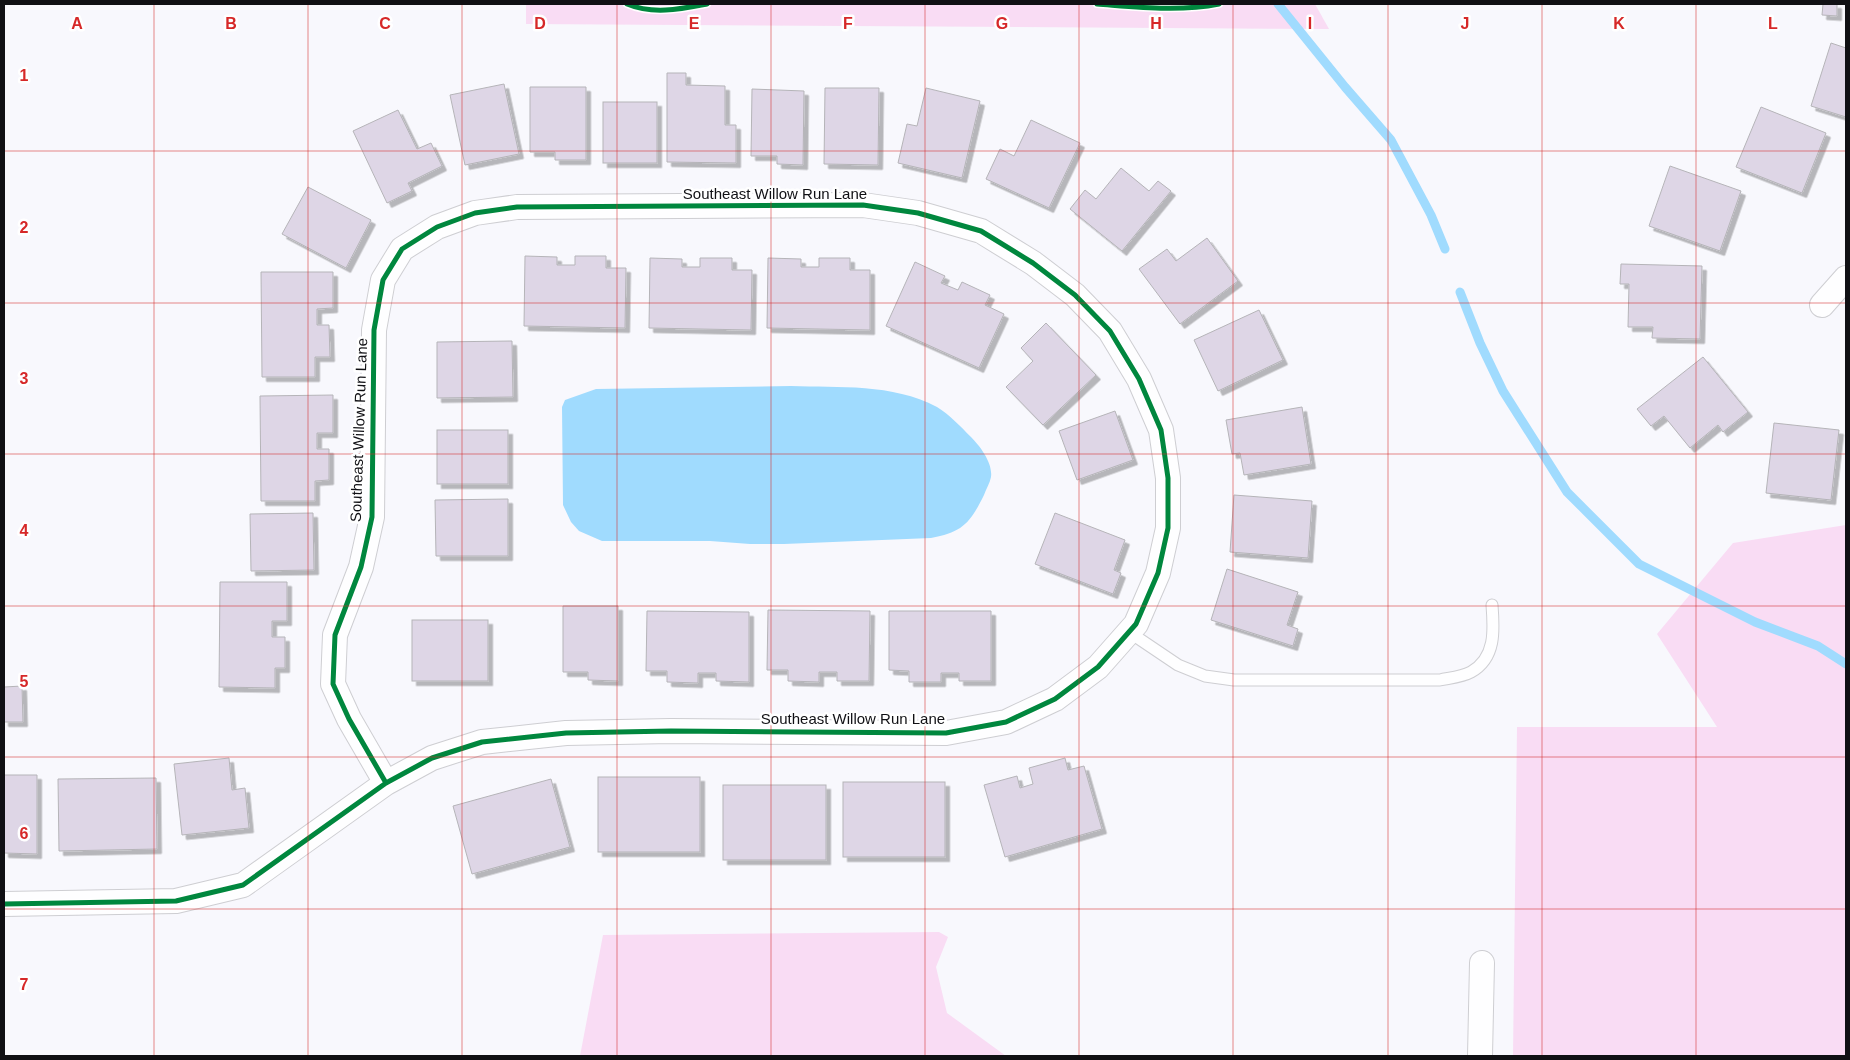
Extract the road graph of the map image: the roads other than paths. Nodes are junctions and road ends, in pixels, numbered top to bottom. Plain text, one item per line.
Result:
1 (1846, 278) edge
2 (1822, 305) dead end
3 (1492, 605) dead end
4 (1129, 632) junction
5 (386, 783) junction
6 (4, 904) edge
7 (1482, 963) dead end
8 (1480, 1056) edge

1 - 2 street
3 - 4 lane
4 - 5 street, Southeast Willow Run Lane
4 - 5 street, Southeast Willow Run Lane
5 - 6 street, Southeast Willow Run Lane
7 - 8 street

